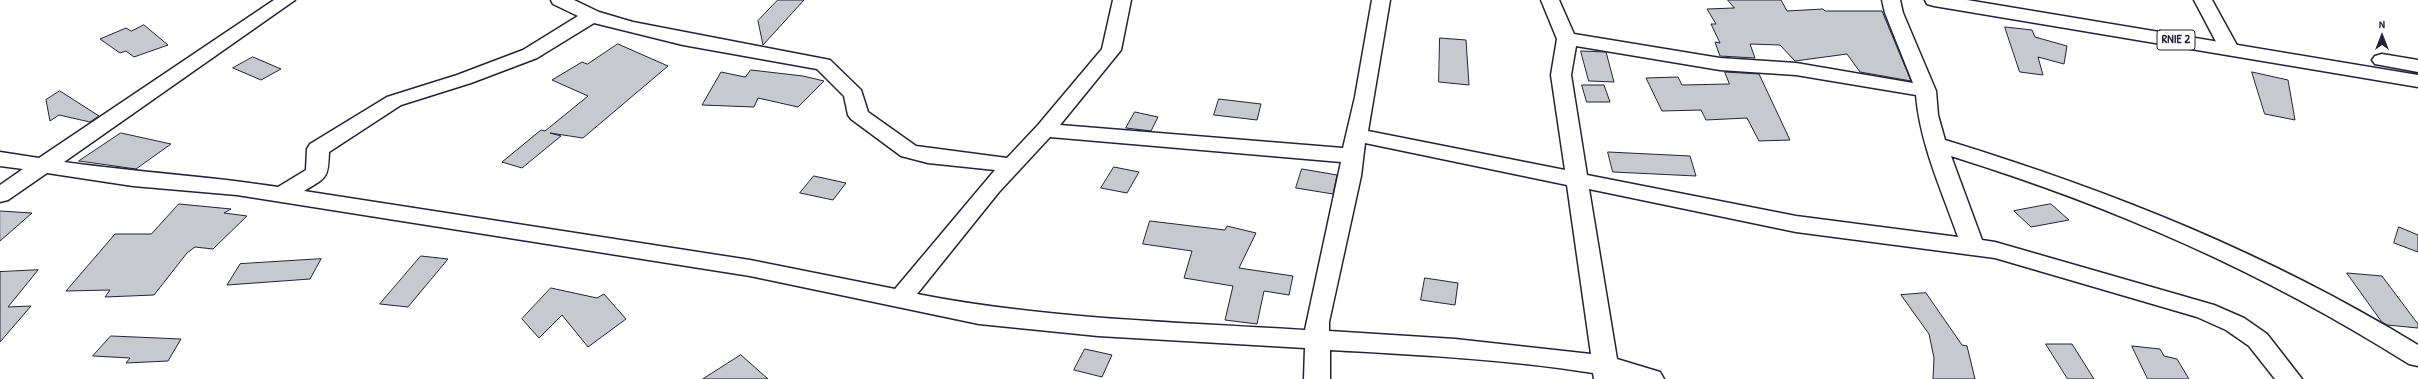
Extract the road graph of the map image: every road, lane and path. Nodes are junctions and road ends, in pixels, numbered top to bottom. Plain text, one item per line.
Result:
1 (286, 0) edge
2 (560, 0) edge
3 (1122, 0) edge
4 (1380, 0) edge
5 (1550, 0) edge
6 (1892, 0) edge
7 (1934, 0) edge
8 (2007, 0) edge
9 (2203, 0) edge
10 (592, 16) junction
11 (1567, 39) junction
12 (2226, 42) junction
13 (2418, 66) edge
14 (2418, 81) edge
15 (1926, 91) junction
16 (1045, 130) junction
17 (1936, 144) junction
18 (1354, 146) junction
19 (0, 158) edge
20 (41, 165) junction
21 (1011, 165) junction
22 (1577, 178) junction
23 (0, 195) edge
24 (282, 195) junction
25 (1973, 247) junction
26 (899, 300) junction
27 (1316, 340) junction
28 (2418, 357) edge
29 (1607, 373) edge
30 (1318, 379) edge
31 (1651, 379) edge
32 (2289, 379) edge

1 - 20 main road
2 - 10 main road
3 - 16 main road
4 - 18 main road
5 - 11 main road
6 - 15 main road
7 - 12 main road, RNIE 2 / RNIE 2
8 - 12 main road, RNIE 2 / RNIE 2
9 - 12 main road
10 - 21 main road
10 - 24 main road
11 - 15 main road
11 - 22 main road
12 - 13 main road, RNIE 2 / RNIE 2
12 - 14 main road, RNIE 2 / RNIE 2
15 - 17 main road
16 - 18 main road
16 - 21 main road
17 - 25 main road
17 - 28 main road
18 - 22 main road
18 - 27 main road
19 - 20 main road
20 - 23 main road
20 - 24 main road
21 - 26 main road
22 - 25 main road
22 - 29 main road
24 - 26 main road
25 - 32 main road
26 - 27 main road
27 - 29 main road
27 - 30 main road
29 - 31 main road

